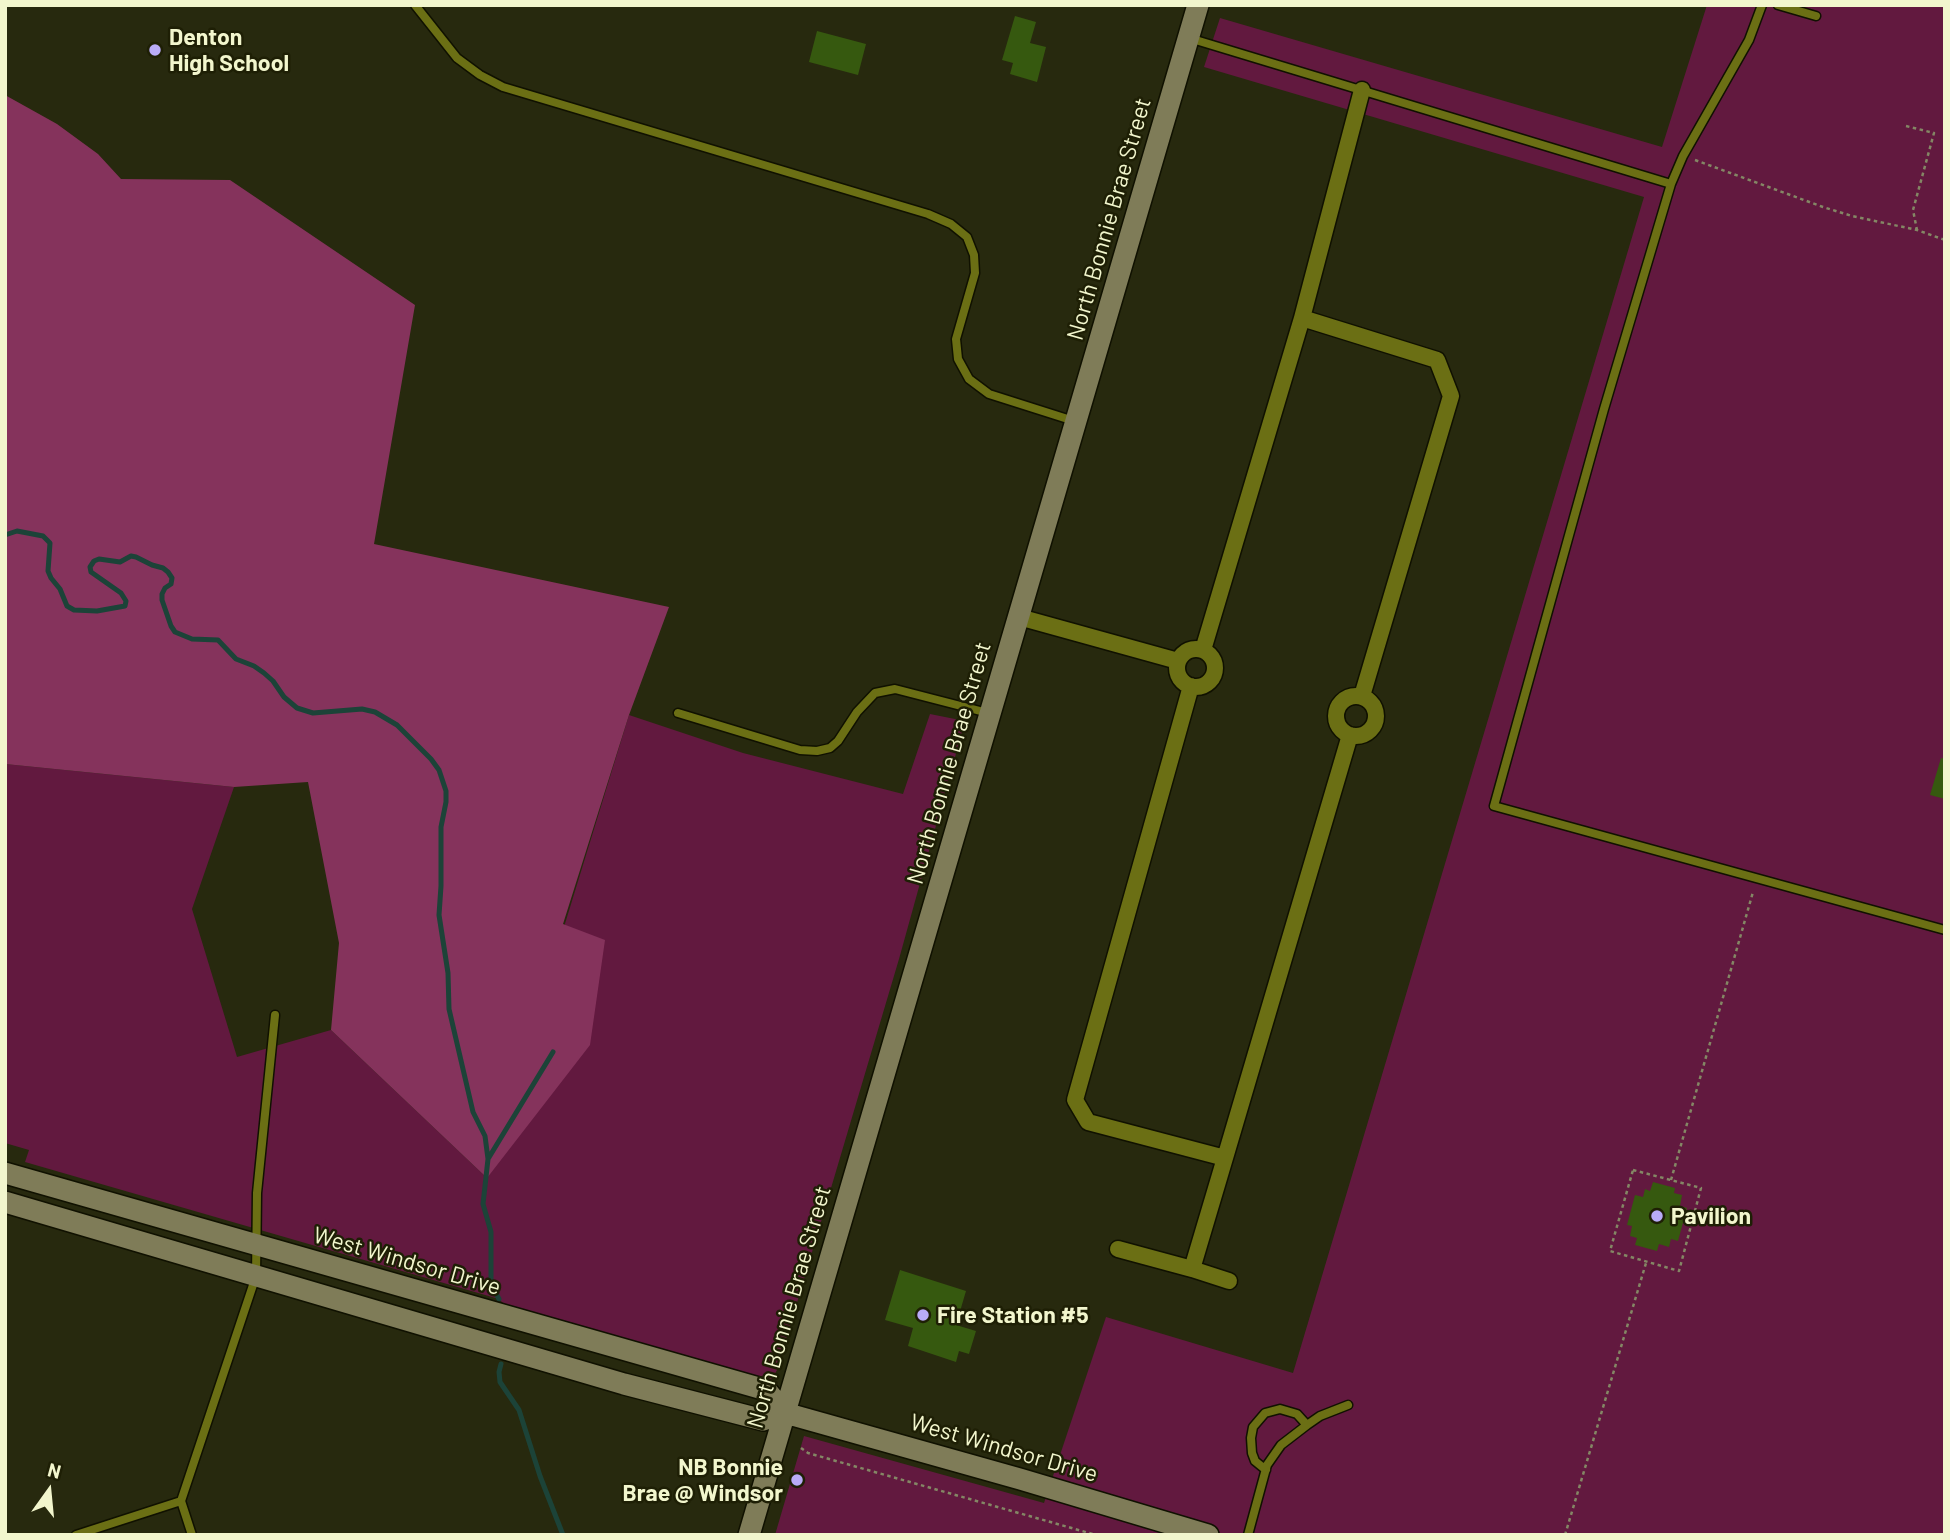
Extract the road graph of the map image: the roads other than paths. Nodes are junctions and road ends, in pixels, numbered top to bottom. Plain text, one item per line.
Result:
1 (415, 5) edge
2 (1198, 5) edge
3 (1762, 5) edge
4 (1778, 5) edge
5 (1816, 16) dead end
6 (1189, 37) junction
7 (1362, 90) junction
8 (1671, 184) junction
9 (1302, 318) junction
10 (1077, 421) junction
11 (1019, 617) junction
12 (1203, 650) junction
13 (1178, 661) junction
14 (1191, 687) junction
15 (1362, 696) junction
16 (678, 713) dead end
17 (991, 714) junction
18 (1350, 735) junction
19 (1945, 930) edge
20 (275, 1015) dead end
21 (1224, 1158) junction
22 (5, 1173) edge
23 (5, 1202) edge
24 (256, 1245) junction
25 (1118, 1249) dead end
26 (1192, 1269) junction
27 (256, 1276) junction
28 (1229, 1282) dead end
29 (1348, 1405) dead end
30 (785, 1413) junction
31 (1307, 1424) junction
32 (1266, 1470) junction
33 (181, 1501) junction
34 (76, 1535) edge
35 (192, 1535) edge
36 (750, 1535) edge
37 (1208, 1535) edge
38 (1248, 1535) edge

1 - 10 lane
2 - 6 street, North Bonnie Brae Street
3 - 8 lane
4 - 5 lane
6 - 7 lane
6 - 10 street, North Bonnie Brae Street
7 - 8 lane
7 - 9 street
8 - 19 lane
9 - 12 street
9 - 15 street
10 - 11 street, North Bonnie Brae Street
11 - 13 street
11 - 17 street, North Bonnie Brae Street
12 - 13 street
12 - 14 street
13 - 14 street
14 - 21 street
15 - 18 street
15 - 18 street
16 - 17 lane
17 - 30 street, North Bonnie Brae Street
18 - 21 street
20 - 24 lane
21 - 26 street
22 - 24 street, West Windsor Drive
23 - 27 street, West Windsor Drive
24 - 27 lane
24 - 30 street, West Windsor Drive
25 - 26 street
26 - 28 street
27 - 30 street, West Windsor Drive
27 - 33 lane
29 - 31 lane
30 - 36 street, North Bonnie Brae Street
30 - 37 street, West Windsor Drive
31 - 32 lane
31 - 32 lane
32 - 38 lane
33 - 34 lane
33 - 35 lane

